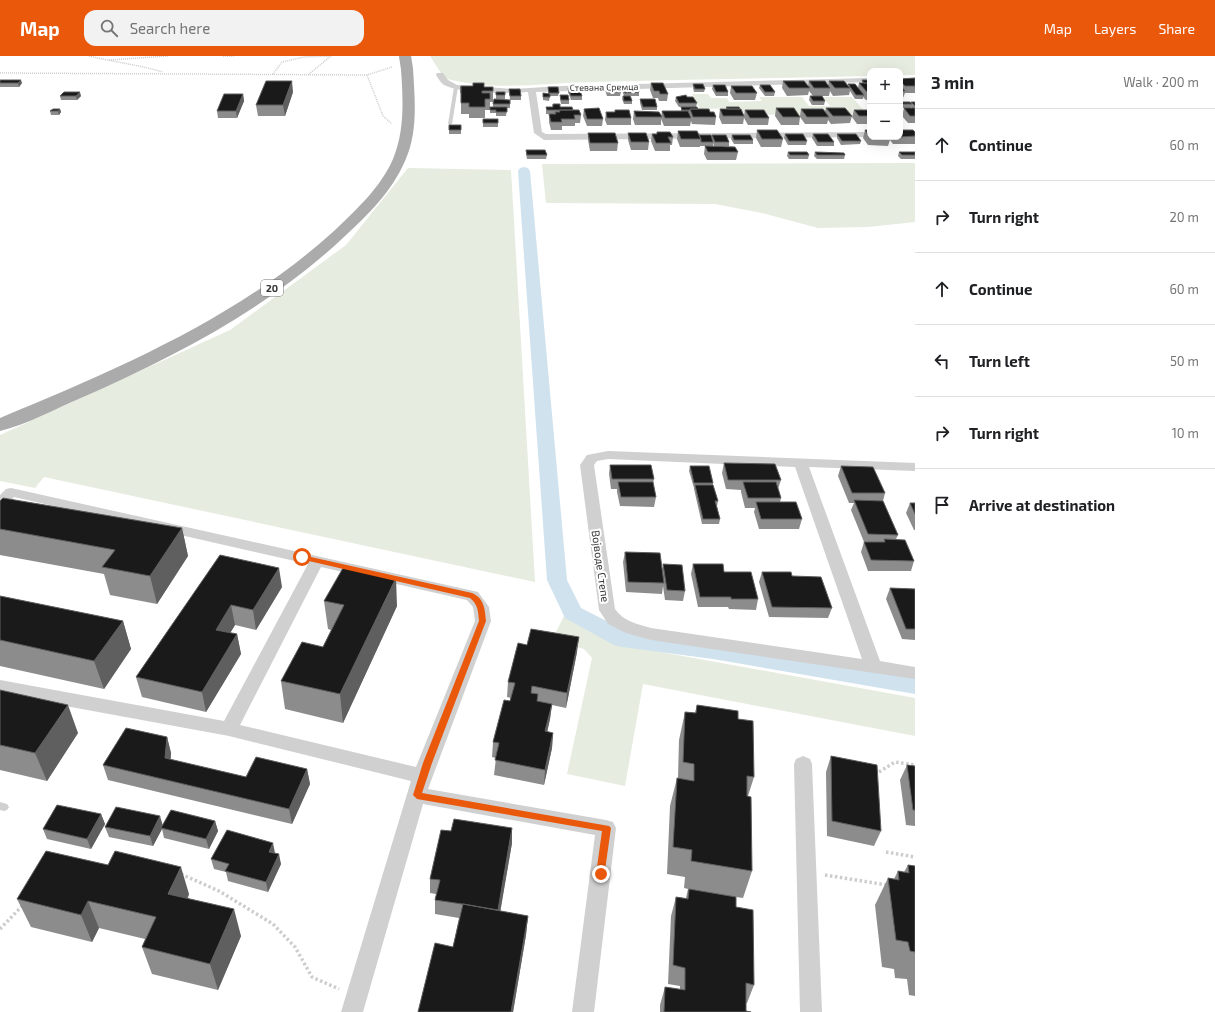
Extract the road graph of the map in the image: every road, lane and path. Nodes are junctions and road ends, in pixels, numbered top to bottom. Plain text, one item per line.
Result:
1 (89, 56) edge
2 (168, 56) edge
3 (223, 56) edge
4 (234, 56) edge
5 (331, 56) edge
6 (106, 61) junction
7 (402, 64) edge
8 (0, 73) edge
9 (166, 73) junction
10 (272, 74) junction
11 (308, 74) junction
12 (367, 75) junction
13 (440, 75) dead end
14 (867, 80) edge
15 (456, 86) junction
16 (532, 90) junction
17 (450, 124) edge
18 (867, 135) edge
19 (406, 136) junction
20 (0, 425) edge
21 (801, 464) junction
22 (915, 467) edge
23 (0, 504) edge
24 (317, 561) junction
25 (873, 666) junction
26 (915, 673) edge
27 (0, 687) edge
28 (229, 729) junction
29 (803, 764) dead end
30 (915, 766) edge
31 (879, 772) edge
32 (420, 786) junction
33 (886, 852) dead end
34 (915, 857) edge
35 (807, 872) junction
36 (179, 873) edge
37 (894, 886) edge
38 (27, 901) edge
39 (0, 929) edge
40 (354, 1003) edge
41 (583, 1012) edge
42 (811, 1012) edge

1 - 6 path
2 - 6 path
3 - 4 path
5 - 10 path
5 - 11 path
6 - 9 path
7 - 12 path
7 - 19 main road, 20
8 - 9 path
9 - 10 path
10 - 11 path
11 - 12 path
12 - 19 path
13 - 15 street, Стевана Сремца
14 - 16 street, Стевана Сремца
15 - 16 street, Стевана Сремца
15 - 17 lane
16 - 18 street
19 - 20 main road, 20
21 - 22 street, Војводе Степе
21 - 25 street
21 - 25 street, Војводе Степе
23 - 24 street
24 - 28 street
24 - 32 street
25 - 26 street, Војводе Степе
27 - 28 street
28 - 32 street
29 - 35 street
30 - 31 path
32 - 40 street
32 - 41 street
33 - 34 path
35 - 37 path
35 - 42 street
36 - 40 path
38 - 39 path

